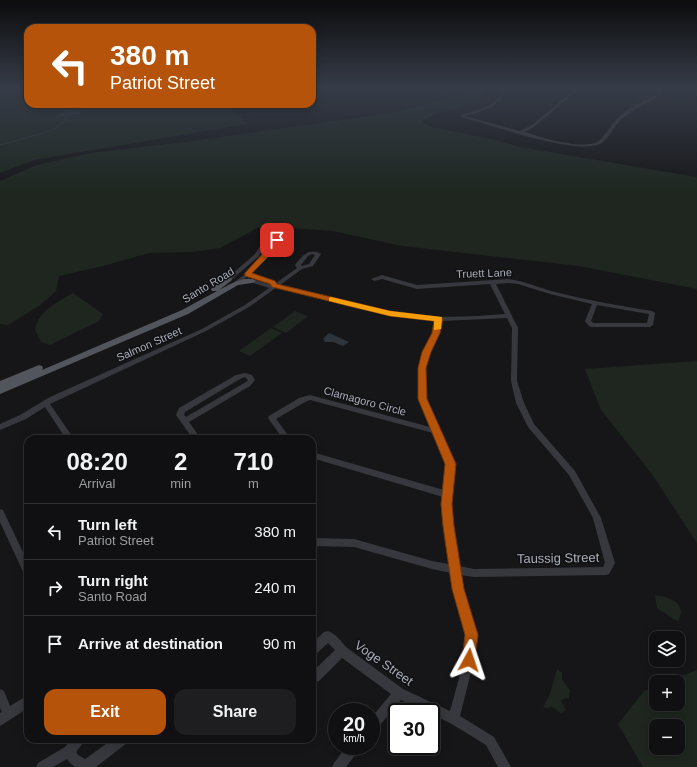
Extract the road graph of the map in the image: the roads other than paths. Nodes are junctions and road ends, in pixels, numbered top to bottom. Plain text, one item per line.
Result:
1 (478, 123) edge
2 (537, 123) edge
3 (616, 123) edge
4 (521, 132) junction
5 (300, 268) dead end
6 (239, 272) junction
7 (248, 274) junction
8 (374, 279) dead end
9 (232, 281) junction
10 (252, 281) joint
11 (492, 282) junction
12 (274, 285) junction
13 (595, 303) junction
14 (509, 316) junction
15 (439, 319) junction
16 (0, 384) edge
17 (0, 391) edge
18 (46, 404) junction
19 (185, 421) junction
20 (0, 427) edge
21 (436, 431) junction
22 (67, 435) edge
23 (194, 435) edge
24 (284, 435) edge
25 (316, 456) edge
26 (448, 495) junction
27 (0, 514) edge
28 (316, 542) edge
29 (24, 565) edge
30 (456, 570) junction
31 (316, 646) edge
32 (342, 651) junction
33 (316, 676) edge
34 (399, 693) junction
35 (0, 695) edge
36 (24, 704) edge
37 (380, 716) edge
38 (4, 717) edge
39 (454, 719) junction
40 (76, 743) edge
41 (118, 743) edge
42 (69, 751) junction
43 (348, 755) edge
44 (42, 767) edge
45 (338, 767) edge
46 (505, 767) edge

1 - 4 street
2 - 4 street
3 - 4 street
5 - 12 street, Salmon Street
6 - 7 street
6 - 7 street, Santo Road
6 - 9 street, Santo Road
7 - 9 street, Santo Road
7 - 12 street
8 - 11 street, Truett Lane
9 - 10 main road
9 - 16 main road, Santo Road
9 - 17 main road, Santo Road
10 - 12 street
11 - 13 street, Truett Lane
11 - 14 street, Taussig Street
12 - 15 street
12 - 18 street, Salmon Street
13 - 13 street, Truett Lane
14 - 15 street
14 - 30 street, Taussig Street
15 - 21 street
18 - 20 street, Salmon Street
18 - 22 street
19 - 19 street
19 - 23 street
21 - 24 street, Clamagoro Circle
21 - 26 street
25 - 26 street
26 - 30 street
27 - 29 street
28 - 30 street, Taussig Street
30 - 39 street
31 - 32 street, Voge Street
32 - 33 street, Voge Street
32 - 34 street, Voge Street
34 - 37 street
34 - 39 street, Voge Street
35 - 38 street
36 - 38 street
39 - 46 street, Voge Street
40 - 42 street
41 - 42 street
42 - 44 street
43 - 45 street

